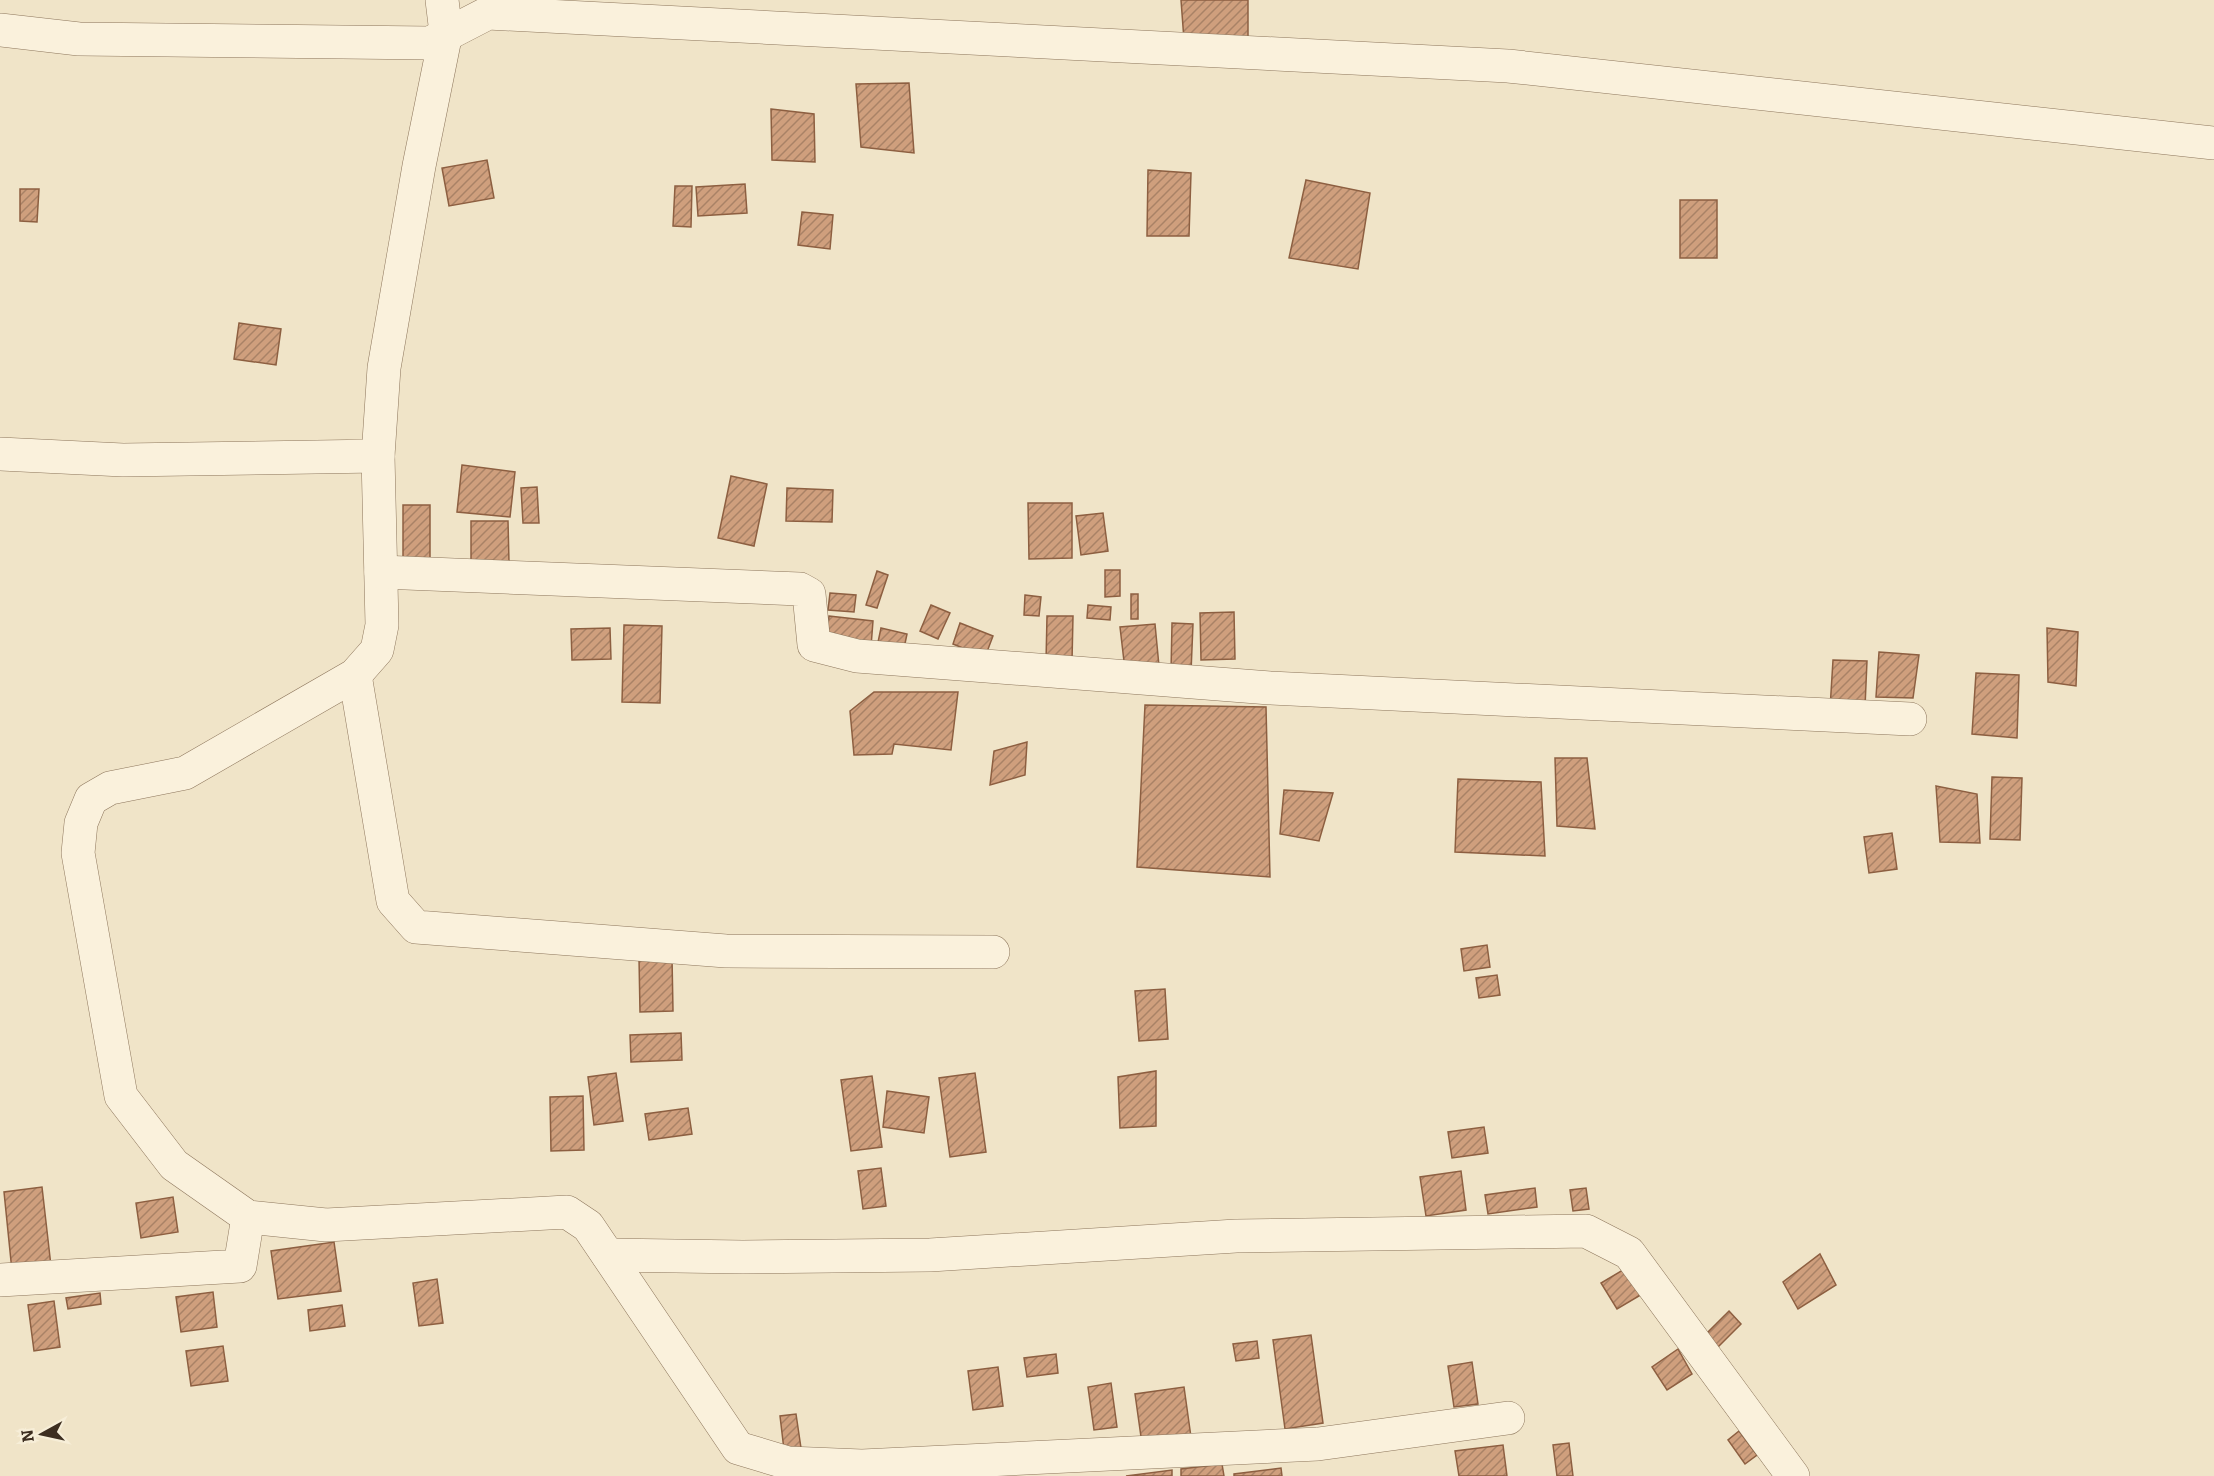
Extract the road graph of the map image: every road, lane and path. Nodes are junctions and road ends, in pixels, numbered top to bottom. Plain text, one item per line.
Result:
1 (442, 0) edge
2 (0, 30) edge
3 (446, 33) junction
4 (2214, 143) edge
5 (0, 454) edge
6 (378, 456) junction
7 (381, 572) junction
8 (355, 675) junction
9 (1910, 719) dead end
10 (993, 952) dead end
11 (248, 1217) junction
12 (608, 1255) junction
13 (0, 1280) edge
14 (1508, 1418) dead end
15 (1793, 1476) edge

1 - 3 street
2 - 3 street
3 - 4 street
3 - 6 street
5 - 6 street
6 - 7 street
7 - 8 street
7 - 9 street
8 - 10 street
8 - 11 street
11 - 12 street
11 - 13 street
12 - 14 street
12 - 15 street

